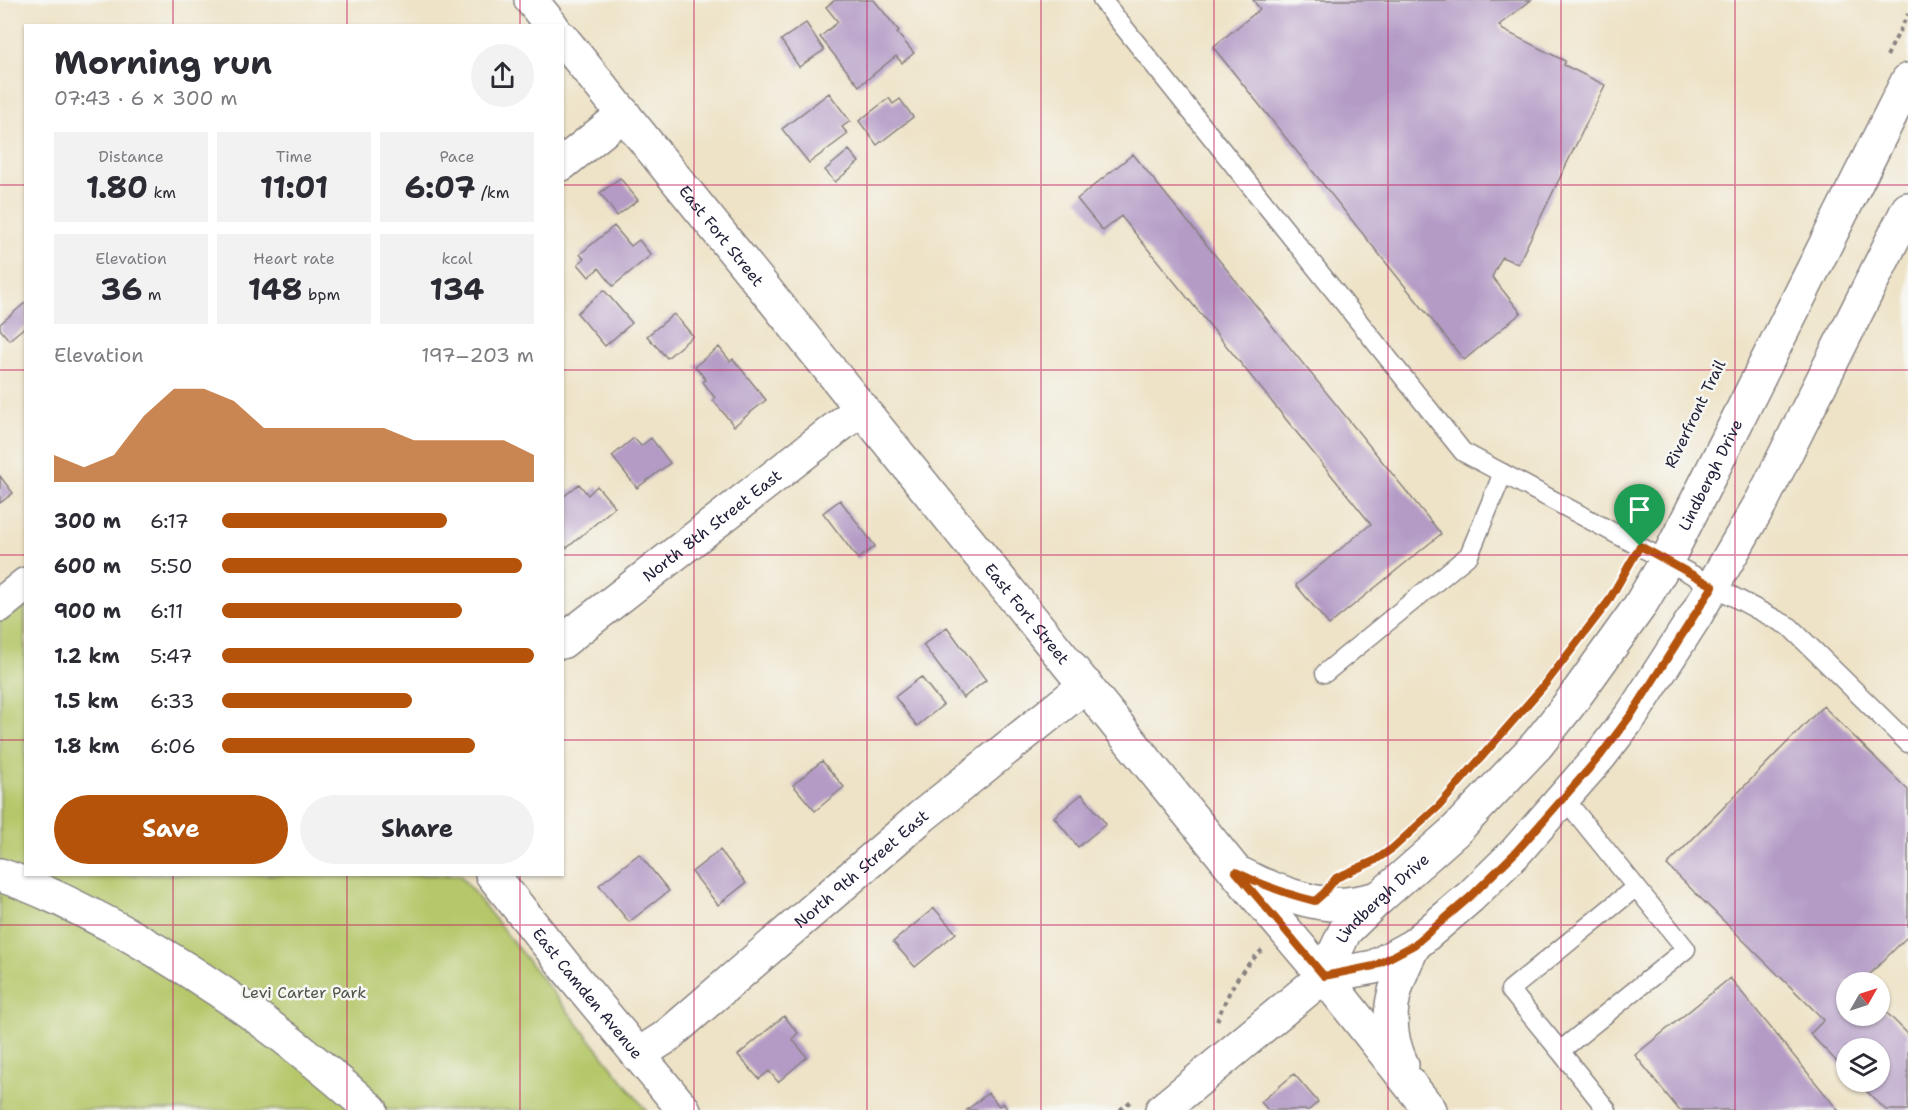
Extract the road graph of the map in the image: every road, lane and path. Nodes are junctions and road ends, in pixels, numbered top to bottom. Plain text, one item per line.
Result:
1 (531, 0) edge
2 (1102, 0) edge
3 (1908, 14) edge
4 (550, 24) edge
5 (564, 40) edge
6 (1895, 73) edge
7 (624, 114) junction
8 (564, 162) edge
9 (1908, 209) edge
10 (862, 408) junction
11 (1503, 473) junction
12 (1666, 560) junction
13 (24, 586) edge
14 (1713, 586) junction
15 (0, 605) edge
16 (564, 640) edge
17 (1325, 673) dead end
18 (1086, 685) junction
19 (1908, 743) edge
20 (1564, 798) junction
21 (1236, 872) junction
22 (0, 874) edge
23 (494, 876) edge
24 (1636, 887) junction
25 (1379, 898) junction
26 (1284, 929) junction
27 (1414, 945) junction
28 (1324, 976) junction
29 (1211, 1030) dead end
30 (1560, 1051) junction
31 (639, 1055) junction
32 (1421, 1099) edge
33 (1149, 1104) edge
34 (371, 1110) edge
35 (684, 1110) edge
36 (1120, 1110) edge
37 (1607, 1110) edge

1 - 4 street
2 - 11 lane
3 - 6 path
5 - 7 street, East Fort Street
6 - 12 street, Lindbergh Drive
7 - 8 street
7 - 10 street, East Fort Street
9 - 14 street, Lindbergh Drive
10 - 16 street, North 8th Street East
10 - 18 street, East Fort Street
11 - 12 lane
11 - 17 lane
12 - 14 lane
12 - 25 street, Lindbergh Drive
13 - 15 street
14 - 19 lane
14 - 20 street, Lindbergh Drive
18 - 21 street, East Fort Street
18 - 31 street, North 9th Street East
20 - 24 lane
20 - 27 street, Lindbergh Drive
21 - 25 street
21 - 26 street, East Fort Street
22 - 34 street
23 - 31 street, East Camden Avenue
24 - 30 lane
24 - 30 lane
25 - 28 street, Lindbergh Drive
26 - 28 street, East Fort Street
26 - 29 path
27 - 28 street, Lindbergh Drive
27 - 32 street
28 - 32 street, East Fort Street
28 - 33 street
30 - 37 lane
31 - 35 street, East Camden Avenue
33 - 36 path

